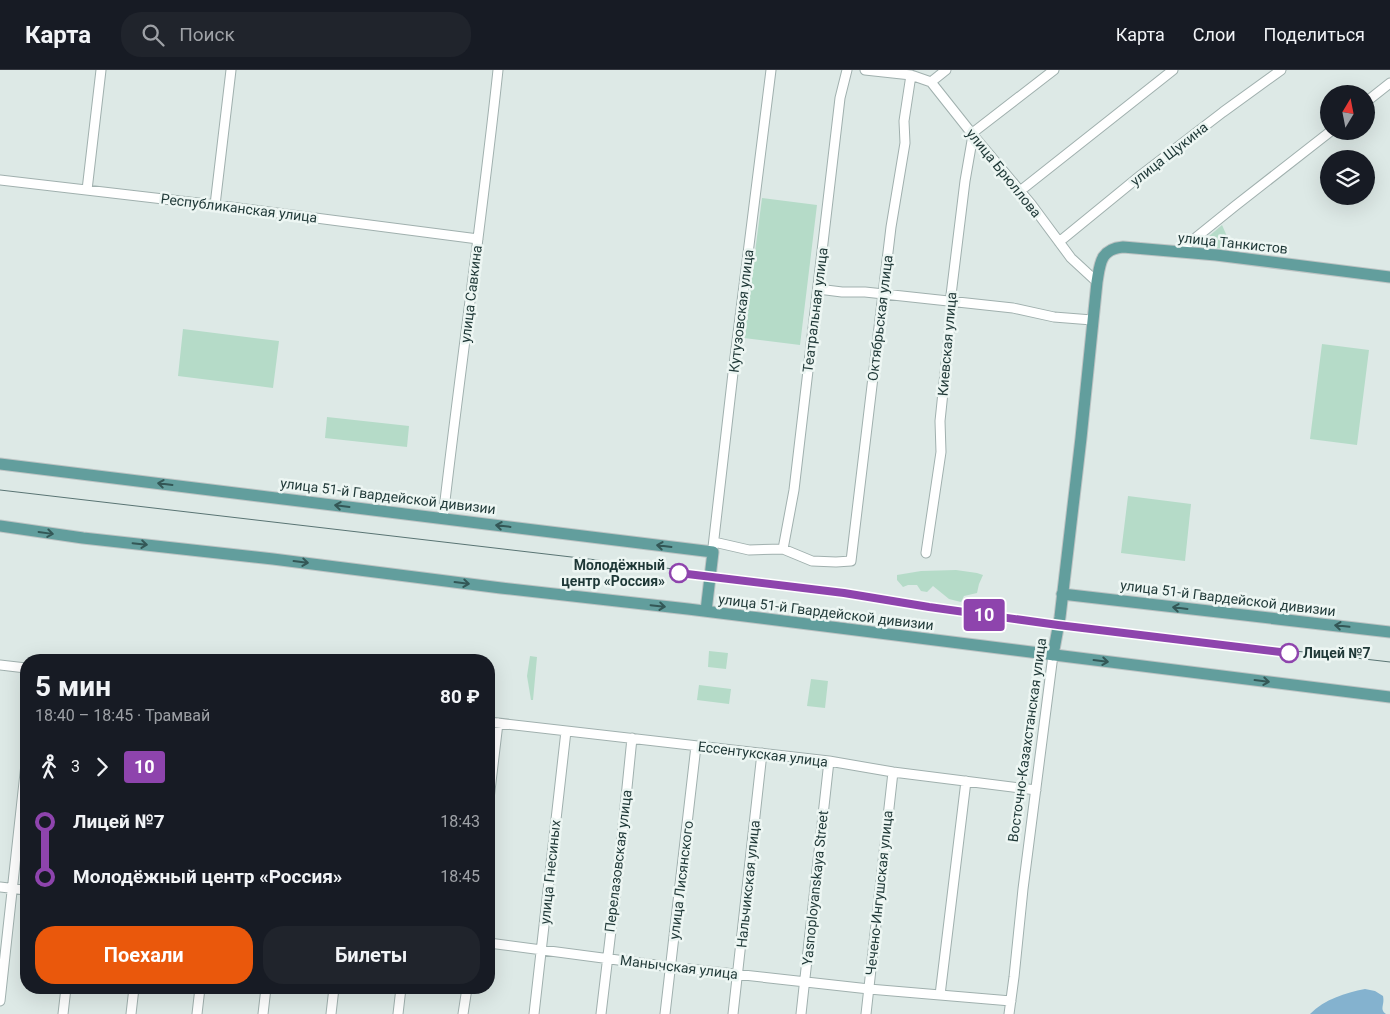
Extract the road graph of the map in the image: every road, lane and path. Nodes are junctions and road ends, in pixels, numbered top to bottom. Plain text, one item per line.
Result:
1 (101, 70) edge
2 (230, 70) edge
3 (498, 70) edge
4 (771, 70) edge
5 (847, 70) edge
6 (865, 70) edge
7 (946, 70) edge
8 (1054, 70) edge
9 (1172, 70) edge
10 (1281, 70) edge
11 (910, 72) edge
12 (931, 82) junction
13 (1390, 83) edge
14 (1375, 95) edge
15 (972, 135) junction
16 (1320, 140) edge
17 (0, 180) edge
18 (87, 190) junction
19 (1020, 191) junction
20 (215, 205) junction
21 (478, 239) junction
22 (1059, 242) junction
23 (1178, 252) junction
24 (1390, 277) edge
25 (1097, 282) junction
26 (818, 289) junction
27 (884, 294) junction
28 (952, 301) junction
29 (1092, 320) junction
30 (0, 464) edge
31 (443, 518) junction
32 (0, 526) edge
33 (713, 547) junction
34 (783, 549) junction
35 (926, 553) dead end
36 (1062, 594) junction
37 (706, 611) junction
38 (1390, 632) edge
39 (1053, 655) junction
40 (0, 665) edge
41 (20, 667) edge
42 (1390, 697) edge
43 (495, 722) edge
44 (566, 731) junction
45 (632, 738) junction
46 (696, 746) junction
47 (762, 753) junction
48 (829, 761) junction
49 (893, 772) junction
50 (966, 781) junction
51 (1036, 790) junction
52 (20, 822) edge
53 (0, 887) edge
54 (13, 889) junction
55 (20, 890) edge
56 (495, 944) edge
57 (541, 950) junction
58 (607, 959) junction
59 (670, 967) junction
60 (738, 974) junction
61 (805, 982) junction
62 (869, 989) junction
63 (65, 994) edge
64 (133, 994) edge
65 (199, 994) edge
66 (266, 994) edge
67 (333, 994) edge
68 (400, 994) edge
69 (466, 994) edge
70 (940, 995) junction
71 (0, 1001) edge
72 (1011, 1001) junction
73 (63, 1014) edge
74 (131, 1014) edge
75 (197, 1014) edge
76 (264, 1014) edge
77 (331, 1014) edge
78 (398, 1014) edge
79 (464, 1014) edge
80 (534, 1014) edge
81 (601, 1014) edge
82 (665, 1014) edge
83 (733, 1014) edge
84 (801, 1014) edge
85 (866, 1014) edge
86 (1009, 1014) edge

1 - 18 street
2 - 20 street
3 - 21 street, улица Савкина
4 - 33 street, Кутузовская улица
5 - 26 street, Театральная улица
6 - 11 street
7 - 12 street
8 - 15 street
9 - 19 street
10 - 22 street, улица Щукина
11 - 12 street
11 - 27 street, Октябрьская улица
12 - 15 street, улица Брюллова
13 - 14 street
15 - 19 street, улица Брюллова
15 - 28 street, Киевская улица
16 - 23 street
17 - 18 street, Республиканская улица
18 - 20 street, Республиканская улица
19 - 22 street, улица Брюллова
20 - 21 street, Республиканская улица
21 - 31 street, улица Савкина
22 - 25 street, улица Брюллова
23 - 24 main road, улица Танкистов
23 - 25 main road, улица Танкистов
25 - 29 main road, Восточно-Казахстанская улица
26 - 27 street
26 - 34 street, Театральная улица
27 - 28 street
27 - 34 street, Октябрьская улица
28 - 29 street
28 - 35 street, Киевская улица
29 - 36 main road, Восточно-Казахстанская улица
31 -> 30 main road, улица 51-й Гвардейской дивизии
33 -> 31 main road, улица 51-й Гвардейской дивизии
32 -> 37 main road, улица 51-й Гвардейской дивизии
33 - 34 street
33 - 37 main road, улица 51-й Гвардейской дивизии
38 -> 36 main road, улица 51-й Гвардейской дивизии
36 - 39 main road, Восточно-Казахстанская улица
37 - 39 main road, улица 51-й Гвардейской дивизии
39 -> 42 main road, улица 51-й Гвардейской дивизии
39 - 51 street, Восточно-Казахстанская улица
40 - 41 street
43 - 44 street, Ессентукская улица
44 - 45 street, Ессентукская улица
44 - 57 street, улица Гнесиных
45 - 46 street, Ессентукская улица
45 - 58 street, Перелазовская улица
46 - 47 street, Ессентукская улица
46 - 59 street, улица Лисянского
47 - 48 street, Ессентукская улица
47 - 60 street, Нальчикская улица
48 - 49 street, Ессентукская улица
48 - 61 street, Yasnoployanskaya Street
49 - 50 street, Ессентукская улица
49 - 62 street, Чечено-Ингушская улица
50 - 51 street, Ессентукская улица
50 - 70 street
51 - 72 street, Восточно-Казахстанская улица
52 - 54 street
53 - 54 street
54 - 55 street
54 - 71 street
56 - 57 street, Манычская улица
57 - 58 street, Манычская улица
57 - 80 street, улица Гнесиных
58 - 59 street, Манычская улица
58 - 81 street, Перелазовская улица
59 - 60 street, Манычская улица
59 - 82 street, улица Лисянского
60 - 61 street, Манычская улица
60 - 83 street, Нальчикская улица
61 - 62 street, Манычская улица
61 - 84 street, Yasnoployanskaya Street
62 - 70 street
62 - 85 street, Чечено-Ингушская улица
63 - 73 street
64 - 74 street
65 - 75 street
66 - 76 street
67 - 77 street
68 - 78 street
69 - 79 street
70 - 72 street
72 - 86 street, Восточно-Казахстанская улица

